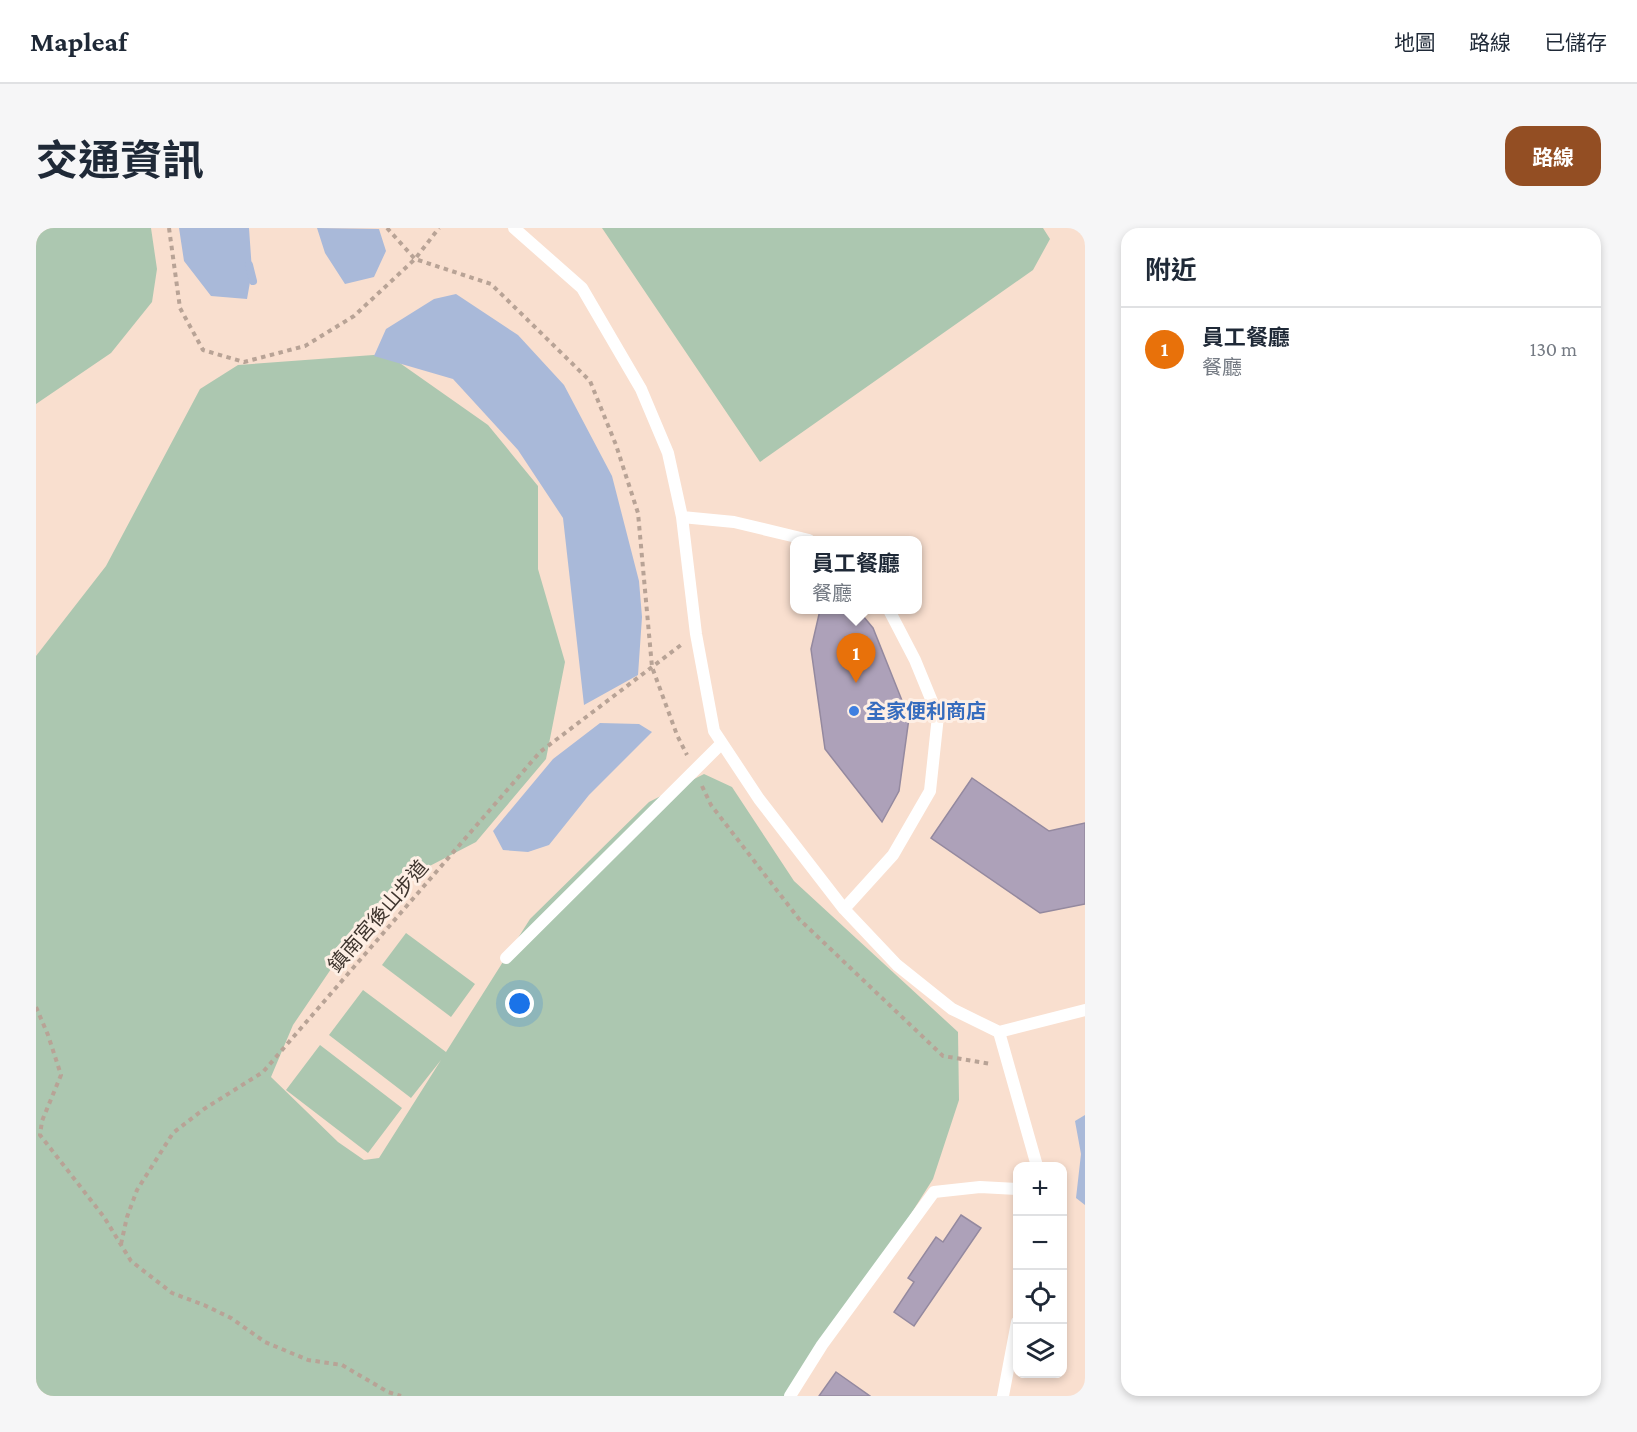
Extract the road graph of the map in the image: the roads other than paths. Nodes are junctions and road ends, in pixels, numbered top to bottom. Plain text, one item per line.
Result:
1 (514, 228) edge
2 (682, 517) junction
3 (792, 536) edge
4 (892, 614) edge
5 (722, 743) junction
6 (844, 909) junction
7 (506, 958) dead end
8 (1085, 1010) edge
9 (999, 1032) junction
10 (1036, 1162) edge
11 (1013, 1189) edge
12 (1017, 1324) edge
13 (789, 1396) edge
14 (1004, 1396) edge

1 - 2 lane
2 - 3 lane
2 - 5 lane
4 - 6 lane
5 - 6 lane
5 - 7 lane
6 - 9 lane
8 - 9 lane
9 - 10 lane
11 - 13 lane
12 - 14 lane

